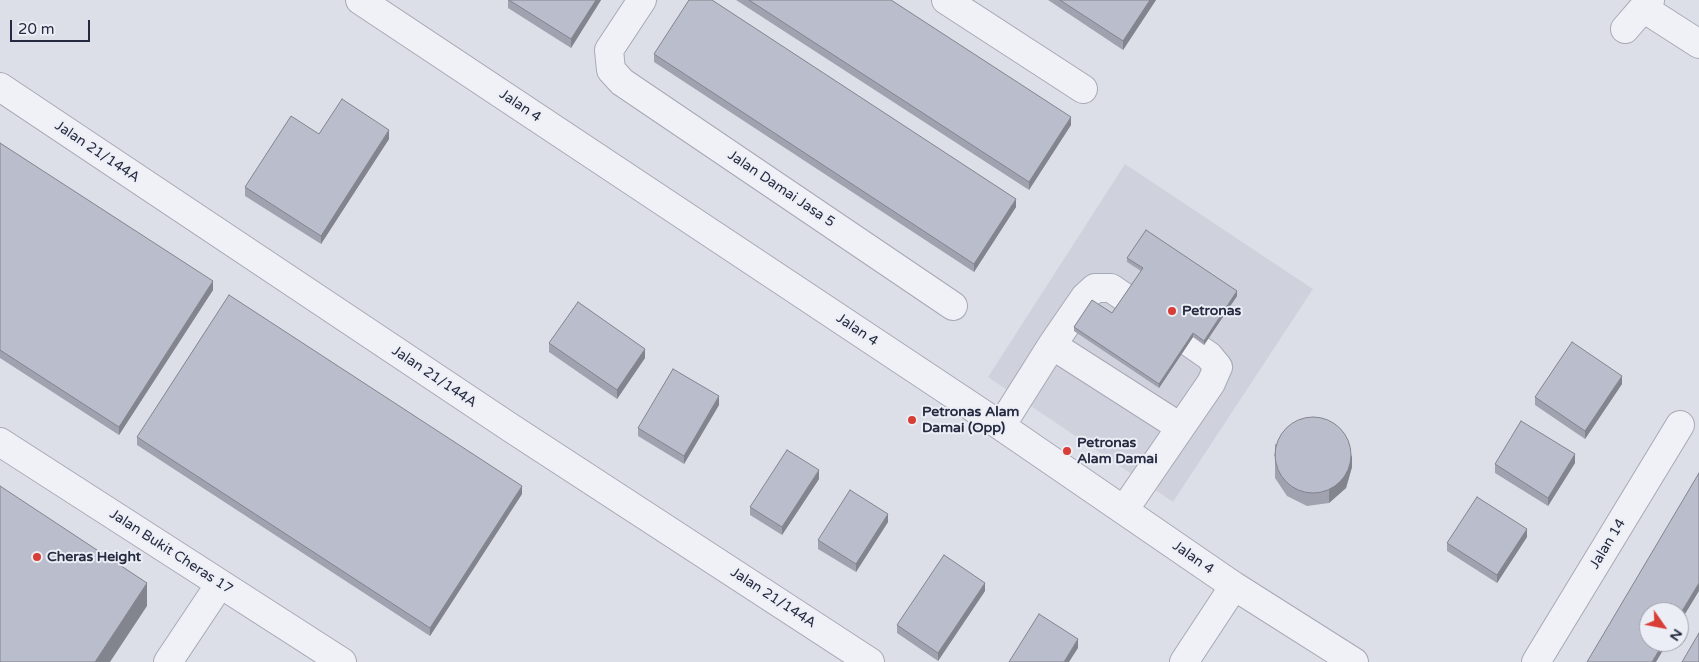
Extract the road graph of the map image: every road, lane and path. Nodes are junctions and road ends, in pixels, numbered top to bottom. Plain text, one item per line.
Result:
1 (360, 0) edge
2 (642, 0) edge
3 (946, 0) edge
4 (1646, 4) edge
5 (1625, 29) dead end
6 (1699, 44) edge
7 (0, 87) edge
8 (1083, 89) dead end
9 (953, 306) dead end
10 (1052, 345) junction
11 (1680, 425) dead end
12 (1001, 426) junction
13 (1180, 427) junction
14 (0, 442) edge
15 (1124, 510) junction
16 (220, 584) junction
17 (1234, 586) junction
18 (168, 662) edge
19 (342, 662) edge
20 (870, 662) edge
21 (1184, 662) edge
22 (1354, 662) edge
23 (1536, 662) edge

1 - 12 street, Jalan 4
2 - 9 street, Jalan Damai Jasa 5
3 - 8 street
4 - 5 street
4 - 6 street
7 - 20 street, Jalan 21/144A
10 - 12 street
10 - 13 street
10 - 13 street
11 - 23 street, Jalan 14
12 - 15 street, Jalan 4
13 - 15 street
14 - 16 street, Jalan Bukit Cheras 17
15 - 17 street, Jalan 4
16 - 18 street
16 - 19 street, Jalan Bukit Cheras 17
17 - 21 street
17 - 22 street, Jalan 4

